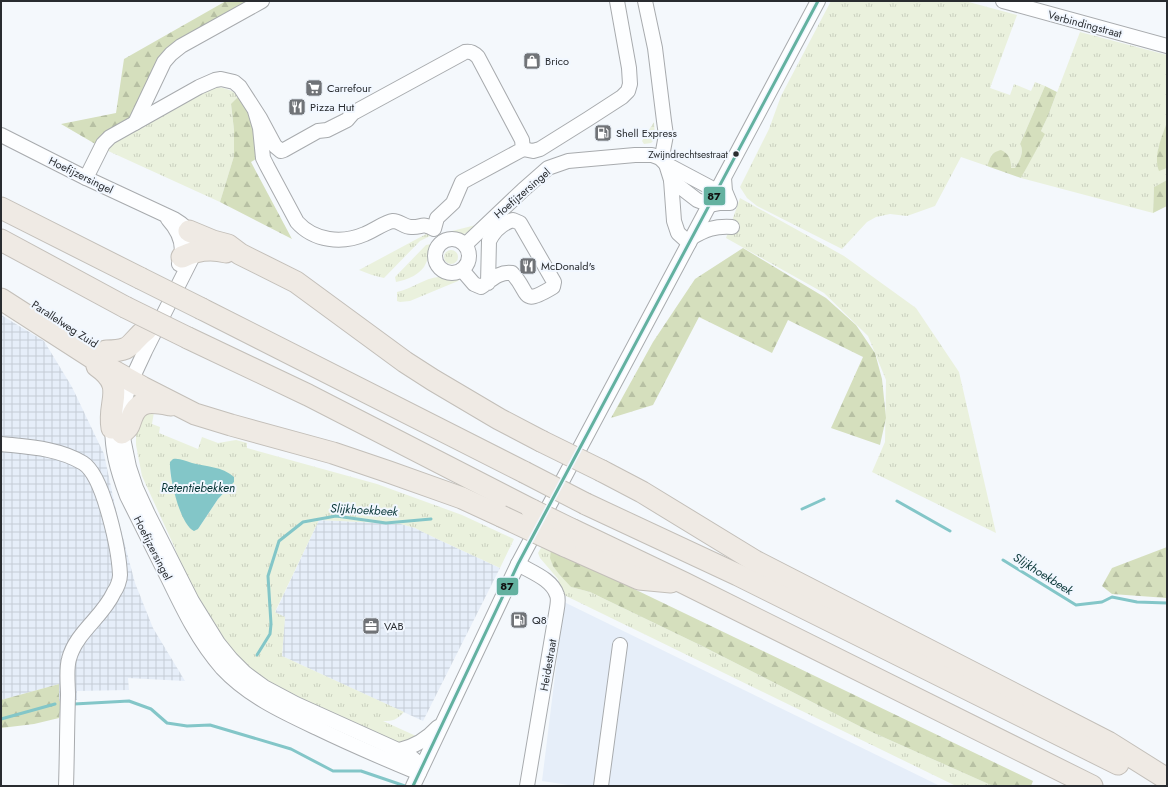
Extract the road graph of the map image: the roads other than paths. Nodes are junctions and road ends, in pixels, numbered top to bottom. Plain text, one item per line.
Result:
1 (262, 1) edge
2 (617, 1) edge
3 (645, 1) edge
4 (818, 1) edge
5 (1003, 1) edge
6 (1167, 46) edge
7 (255, 111) junction
8 (135, 123) junction
9 (1, 136) edge
10 (523, 149) junction
11 (663, 161) junction
12 (86, 178) junction
13 (724, 178) junction
14 (670, 180) junction
15 (717, 191) junction
16 (710, 205) junction
17 (1, 208) edge
18 (162, 213) junction
19 (434, 229) junction
20 (189, 231) junction
21 (1, 240) edge
22 (690, 241) junction
23 (442, 242) junction
24 (465, 245) junction
25 (240, 254) junction
26 (188, 255) junction
27 (462, 270) junction
28 (1, 283) edge
29 (488, 283) junction
30 (1, 299) edge
31 (147, 329) junction
32 (83, 351) junction
33 (106, 351) junction
34 (128, 376) junction
35 (180, 406) junction
36 (117, 431) junction
37 (1, 444) edge
38 (505, 507) junction
39 (518, 564) junction
40 (620, 644) dead end
41 (443, 720) junction
42 (399, 750) junction
43 (418, 775) edge
44 (1167, 779) edge
45 (66, 786) edge
46 (527, 786) edge
47 (601, 786) edge
48 (1092, 786) edge
49 (1163, 786) edge

1 - 8 street
2 - 10 street
3 - 11 street
4 - 13 street
5 - 6 street, Verbindingstraat
7 - 8 street
7 - 10 street
7 - 19 street
8 - 12 street
9 - 12 street, Hoefijzersingel
10 - 19 street
11 - 14 street
11 - 15 street
11 - 24 street, Hoefijzersingel
12 - 18 street, Hoefijzersingel
13 - 15 street
13 - 16 street
14 - 16 street
14 - 22 street
15 - 16 street
16 - 22 street
16 - 22 street
17 - 49 highway, bridge
18 - 20 street, Hoefijzersingel
18 - 26 street, Hoefijzersingel
19 - 23 street
20 - 25 highway
20 - 26 street
21 - 38 highway, bridge
22 - 39 street
23 - 24 street
23 - 27 street
24 - 27 street
25 - 26 highway
25 - 44 highway, bridge
26 - 31 street, Hoefijzersingel
26 - 34 street, Hoefijzersingel
27 - 29 street
28 - 33 highway, Parallelweg Zuid
29 - 29 street
30 - 32 highway, Parallelweg Zuid
31 - 33 highway
31 - 34 street, Hoefijzersingel
32 - 34 highway, Parallelweg Zuid
32 - 36 highway
33 - 34 highway, Parallelweg Zuid
34 - 35 highway
34 - 36 street, Hoefijzersingel
35 - 36 highway
35 - 38 highway
36 - 42 street, Hoefijzersingel
36 - 43 street, Hoefijzersingel
37 - 45 street
38 - 48 highway, bridge
39 - 41 street
39 - 46 street, Heidestraat
40 - 47 street
41 - 42 street
41 - 43 street
42 - 43 street, Hoefijzersingel

